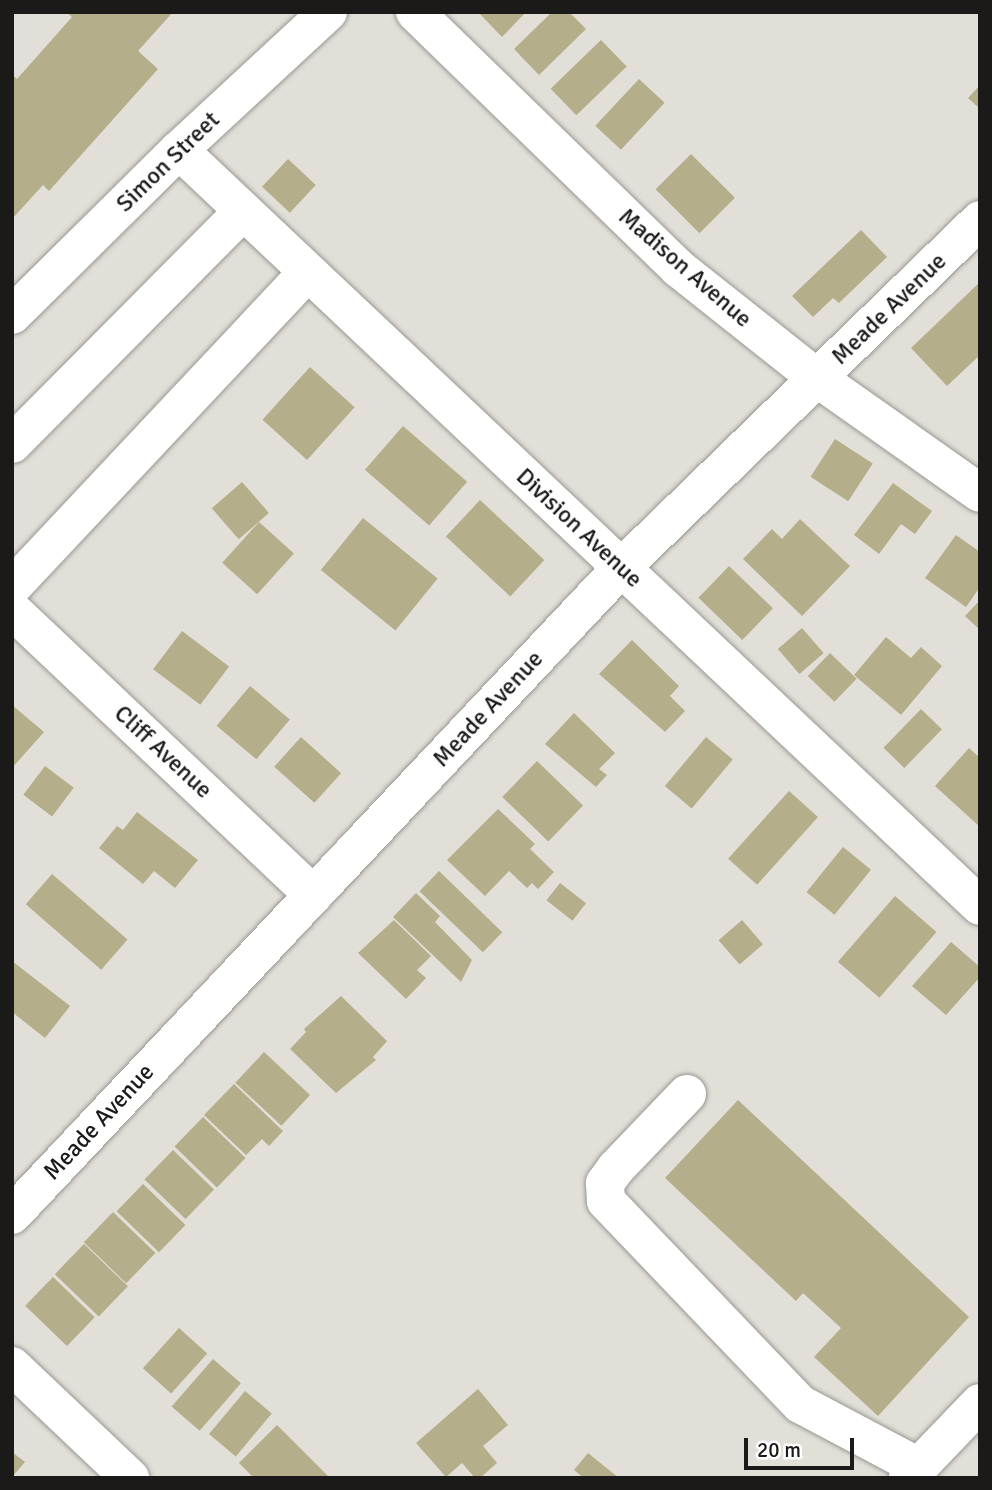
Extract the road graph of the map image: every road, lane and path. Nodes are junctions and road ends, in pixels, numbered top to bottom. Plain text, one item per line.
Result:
1 (328, 12) edge
2 (415, 12) edge
3 (178, 150) junction
4 (243, 211) junction
5 (980, 220) edge
6 (308, 272) junction
7 (12, 315) edge
8 (817, 378) junction
9 (12, 444) edge
10 (980, 493) edge
11 (621, 568) junction
12 (12, 587) edge
13 (12, 610) edge
14 (313, 895) junction
15 (980, 906) edge
16 (687, 1094) dead end
17 (12, 1215) edge
18 (12, 1366) edge
19 (980, 1403) edge
20 (914, 1472) edge
21 (130, 1478) edge

1 - 3 street, Simon Street
2 - 8 street, Madison Avenue
3 - 4 street, Division Avenue
3 - 7 street, Simon Street
4 - 6 street, Division Avenue
4 - 9 street
5 - 8 street, Meade Avenue
6 - 11 street, Division Avenue
6 - 12 street
8 - 10 street, Madison Avenue
8 - 11 street, Meade Avenue
11 - 14 street, Meade Avenue
11 - 15 street, Division Avenue
13 - 14 street, Cliff Avenue
14 - 17 street, Meade Avenue
16 - 20 street
18 - 21 street
19 - 20 street

